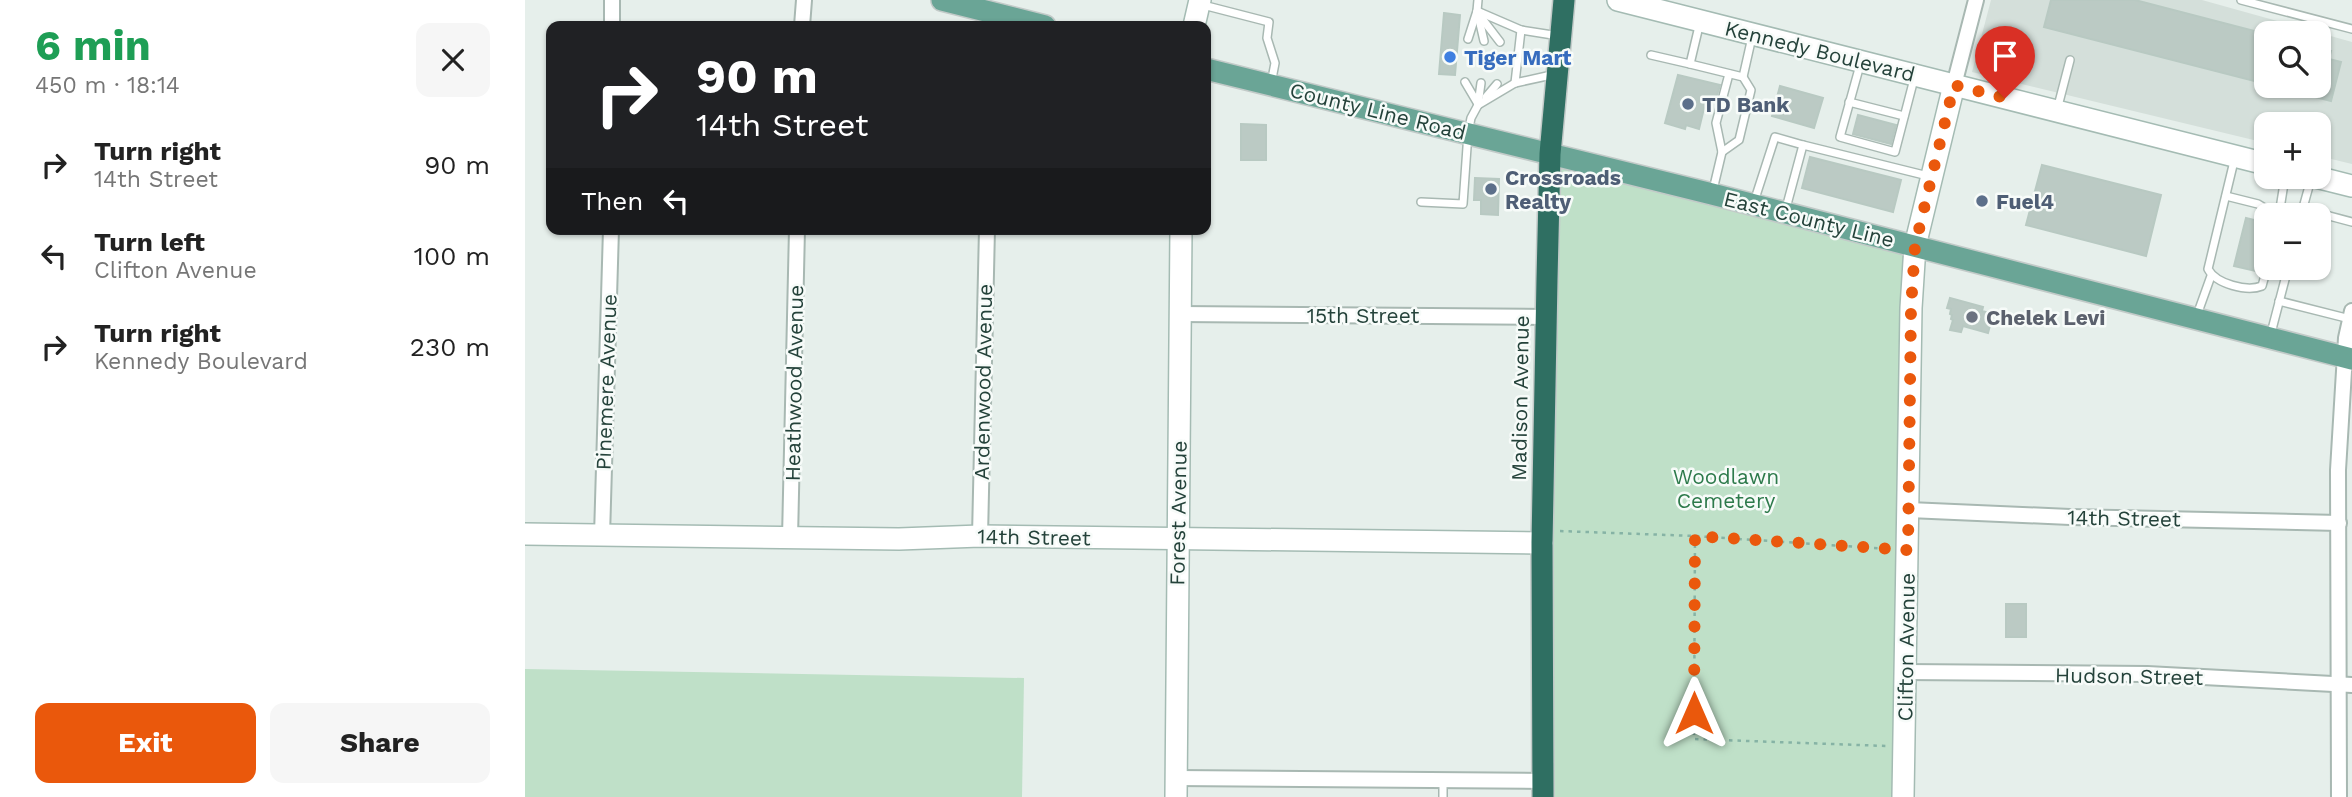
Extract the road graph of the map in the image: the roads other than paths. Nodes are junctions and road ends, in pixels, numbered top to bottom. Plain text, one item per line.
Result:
1 (612, 0) edge
2 (804, 0) edge
3 (942, 0) edge
4 (1478, 0) edge
5 (1564, 0) edge
6 (1618, 0) edge
7 (1976, 0) edge
8 (2241, 0) edge
9 (1199, 2) edge
10 (1477, 11) junction
11 (996, 20) edge
12 (612, 21) edge
13 (802, 21) edge
14 (1195, 21) edge
15 (1700, 22) junction
16 (2352, 29) edge
17 (1521, 30) junction
18 (1752, 35) junction
19 (1559, 36) junction
20 (1468, 39) dead end
21 (1484, 41) dead end
22 (1500, 42) dead end
23 (1651, 55) dead end
24 (2070, 60) dead end
25 (1861, 61) junction
26 (1690, 64) junction
27 (1211, 70) edge
28 (1557, 74) junction
29 (1729, 74) junction
30 (1915, 75) junction
31 (1743, 77) junction
32 (1465, 82) dead end
33 (1481, 83) dead end
34 (1515, 83) junction
35 (1271, 85) junction
36 (1497, 85) dead end
37 (1954, 85) junction
38 (1849, 102) junction
39 (1478, 105) junction
40 (2057, 111) junction
41 (1905, 116) junction
42 (1468, 133) junction
43 (1803, 145) junction
44 (1722, 152) junction
45 (1551, 154) junction
46 (2235, 156) junction
47 (2254, 161) edge
48 (1932, 177) junction
49 (2331, 181) edge
50 (2352, 186) edge
51 (1712, 194) junction
52 (2226, 196) junction
53 (1421, 202) dead end
54 (2254, 203) edge
55 (1753, 205) junction
56 (1785, 213) junction
57 (2331, 218) edge
58 (2352, 222) edge
59 (611, 235) edge
60 (797, 235) edge
61 (987, 235) edge
62 (1181, 235) edge
63 (1915, 246) junction
64 (2211, 276) junction
65 (2264, 280) edge
66 (2285, 280) edge
67 (2279, 301) junction
68 (1180, 314) junction
69 (2351, 315) edge
70 (1546, 317) junction
71 (2195, 318) junction
72 (2269, 338) junction
73 (2348, 358) edge
74 (1909, 510) junction
75 (2339, 523) junction
76 (525, 534) edge
77 (602, 536) junction
78 (980, 536) junction
79 (1543, 537) junction
80 (790, 538) junction
81 (1178, 539) junction
82 (2346, 539) edge
83 (1905, 672) junction
84 (2346, 685) edge
85 (1443, 780) junction
86 (1176, 787) edge
87 (1544, 789) edge
88 (1443, 797) edge
89 (1903, 797) edge
90 (2339, 797) edge

1 - 12 street
2 - 13 street
3 - 11 main road
4 - 10 lane
5 - 19 highway, Madison Avenue
6 - 15 street, Kennedy Boulevard
7 - 37 street, Clifton Avenue
8 - 16 lane
9 - 14 street
9 - 35 lane
10 - 17 lane
10 - 20 lane
10 - 21 lane
10 - 22 lane
15 - 18 street, Kennedy Boulevard
15 - 26 lane
17 - 19 lane
17 - 34 lane
18 - 25 street, Kennedy Boulevard
18 - 31 lane
19 - 28 highway, Madison Avenue
23 - 26 lane
24 - 40 lane
25 - 30 street, Kennedy Boulevard
25 - 38 lane
26 - 29 lane
27 - 35 main road, County Line Road
28 - 34 lane
28 - 45 highway, Madison Avenue
29 - 31 lane
29 - 44 lane
30 - 37 street, Kennedy Boulevard
30 - 41 lane
31 - 44 lane
32 - 39 lane
33 - 39 lane
34 - 39 lane
35 - 42 main road, County Line Road
36 - 39 lane
37 - 40 street, Kennedy Boulevard
37 - 48 street, Clifton Avenue
38 - 41 lane
38 - 41 lane
39 - 42 lane
40 - 46 street, Kennedy Boulevard
42 - 45 main road, County Line Road
42 - 53 lane
43 - 48 lane
43 - 55 lane
43 - 56 lane
44 - 51 lane
45 - 51 main road, East County Line
45 - 70 highway, Madison Avenue
46 - 47 street, Kennedy Boulevard
46 - 52 lane
48 - 63 street, Clifton Avenue
49 - 50 street
51 - 55 main road, East County Line
52 - 54 lane
52 - 64 lane
55 - 56 main road, East County Line
56 - 63 main road, East County Line
57 - 58 lane
59 - 77 street, Pinemere Avenue
60 - 80 street, Heathwood Avenue
61 - 78 street, Ardenwood Avenue
62 - 68 street, Forest Avenue
63 - 71 main road, East County Line
63 - 74 street, Clifton Avenue
64 - 65 lane
64 - 71 lane
66 - 67 lane
67 - 69 lane
67 - 72 lane
68 - 70 street, 15th Street
68 - 81 street, Forest Avenue
69 - 73 street
70 - 79 highway, Madison Avenue
71 - 72 main road, East County Line
72 - 73 main road, East County Line
73 - 75 street
74 - 75 street, 14th Street
74 - 83 street, Clifton Avenue
75 - 82 street
76 - 77 street, 14th Street
77 - 80 street, 14th Street
78 - 80 street, 14th Street
78 - 81 street, 14th Street
79 - 81 street, 14th Street
79 - 87 highway, Madison Avenue
81 - 86 street, Forest Avenue
82 - 84 street
83 - 84 street, Hudson Street
83 - 89 street, Clifton Avenue
84 - 90 street
85 - 86 street
85 - 87 street
85 - 88 lane

